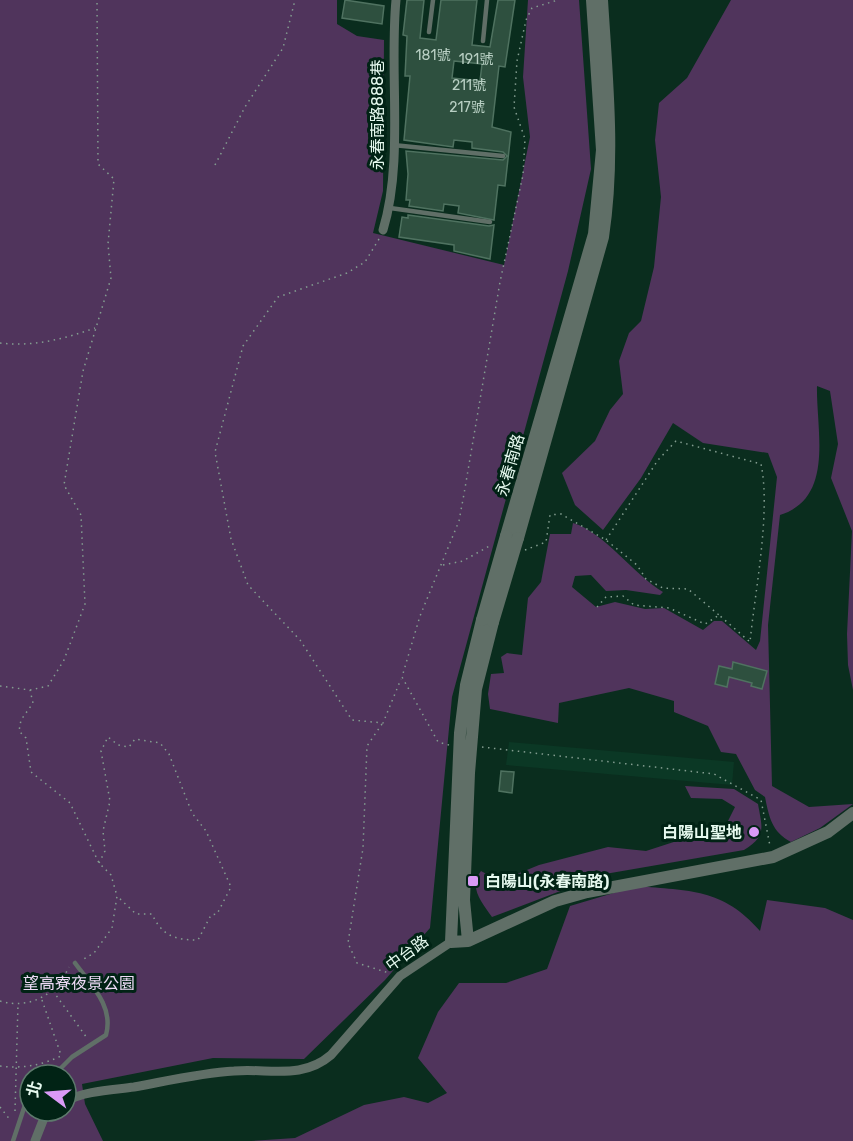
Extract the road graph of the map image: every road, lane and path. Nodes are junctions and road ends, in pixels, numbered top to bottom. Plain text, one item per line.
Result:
1 (97, 0) edge
2 (295, 0) edge
3 (396, 0) edge
4 (433, 0) edge
5 (487, 0) edge
6 (558, 0) edge
7 (592, 0) edge
8 (602, 0) edge
9 (429, 32) dead end
10 (483, 41) dead end
11 (393, 145) junction
12 (607, 150) junction
13 (503, 156) dead end
14 (215, 165) dead end
15 (390, 208) junction
16 (490, 222) dead end
17 (383, 230) joint
18 (96, 328) junction
19 (0, 343) edge
20 (606, 540) junction
21 (511, 542) junction
22 (442, 565) junction
23 (597, 607) dead end
24 (719, 615) junction
25 (487, 621) junction
26 (402, 677) junction
27 (0, 687) edge
28 (30, 690) junction
29 (383, 723) junction
30 (450, 745) dead end
31 (482, 747) dead end
32 (853, 813) edge
33 (773, 857) junction
34 (99, 863) junction
35 (117, 896) junction
36 (468, 941) junction
37 (452, 942) junction
38 (73, 963) junction
39 (400, 976) junction
40 (52, 991) junction
41 (41, 999) junction
42 (0, 1001) edge
43 (18, 1004) junction
44 (82, 1041) dead end
45 (69, 1051) dead end
46 (62, 1056) junction
47 (66, 1063) edge
48 (0, 1066) edge
49 (15, 1068) junction
50 (78, 1098) edge
51 (14, 1105) dead end
52 (0, 1107) edge
53 (20, 1123) edge
54 (42, 1123) edge
55 (18, 1128) junction
56 (14, 1141) edge
57 (35, 1141) edge

1 - 18 path
2 - 14 path
3 - 11 street, 永春南路888巷
4 - 9 lane
5 - 10 lane
6 - 22 path
7 - 12 street, 永春南路
8 - 12 street, 永春南路
11 - 13 lane
11 - 15 street, 永春南路888巷
12 - 21 street, 永春南路
15 - 16 lane
15 - 17 street, 永春南路888巷
17 - 29 path
18 - 19 path
18 - 28 path
20 - 21 path
20 - 24 path
20 - 24 path
21 - 22 path
21 - 25 street, 永春南路, bridge
22 - 26 path
23 - 24 path
25 - 36 street, 永春南路
25 - 37 street, 永春南路
26 - 29 path
26 - 30 path
27 - 28 path
28 - 34 path
29 - 39 path
31 - 33 path
32 - 33 street, 中台路
33 - 36 street, 中台路
34 - 35 path
34 - 35 path
35 - 38 path
36 - 37 street, 中台路
37 - 39 street, 中台路
38 - 40 path
38 - 47 lane
39 - 50 street, 中台路
40 - 41 path
40 - 44 path
41 - 43 path
41 - 46 path
42 - 43 path
43 - 49 path
45 - 46 path
46 - 49 path
48 - 49 path
49 - 51 path
52 - 55 path
53 - 55 lane
54 - 57 street
55 - 56 lane

